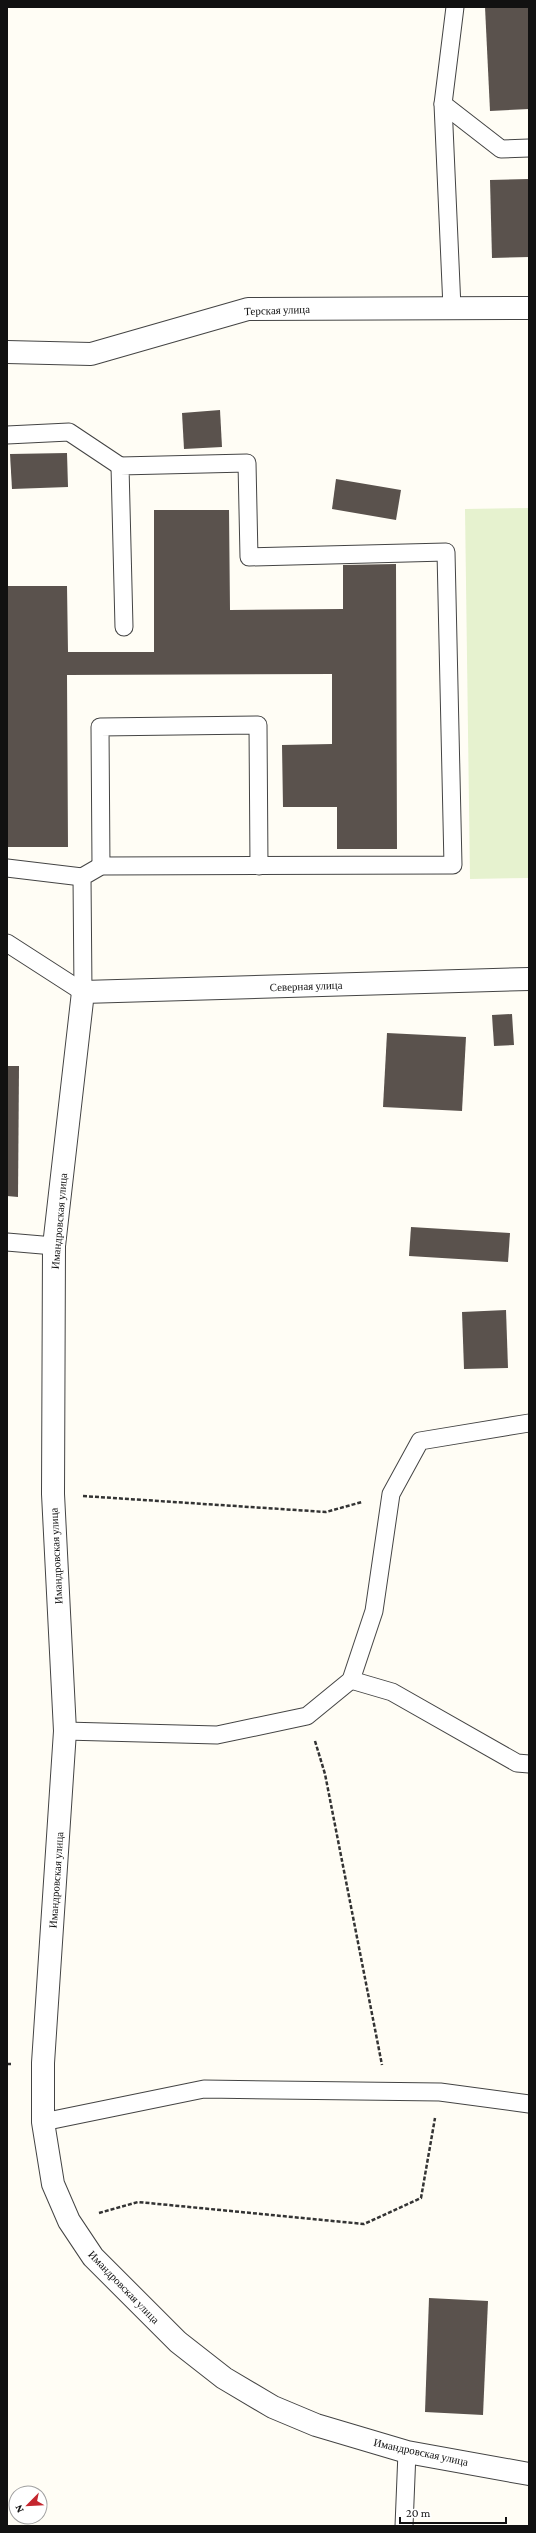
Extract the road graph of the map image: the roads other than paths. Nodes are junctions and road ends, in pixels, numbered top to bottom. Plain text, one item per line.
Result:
1 (455, 7) edge
2 (443, 104) junction
3 (529, 148) edge
4 (452, 308) junction
5 (529, 308) edge
6 (7, 352) edge
7 (7, 435) edge
8 (120, 466) junction
9 (124, 627) dead end
10 (101, 866) junction
11 (259, 866) junction
12 (7, 868) edge
13 (82, 877) junction
14 (7, 943) edge
15 (529, 979) edge
16 (83, 992) junction
17 (7, 1242) edge
18 (54, 1246) junction
19 (529, 1423) edge
20 (351, 1680) junction
21 (65, 1731) junction
22 (529, 1764) edge
23 (529, 2104) edge
24 (43, 2122) junction
25 (407, 2452) junction
26 (529, 2474) edge
27 (404, 2526) edge

1 - 2 lane
2 - 3 lane
2 - 4 lane
4 - 5 street, Терская улица
4 - 6 street, Терская улица
7 - 8 lane
8 - 9 lane
8 - 11 lane
10 - 11 lane
10 - 11 lane
10 - 13 lane
12 - 13 lane
13 - 16 lane
14 - 16 lane
15 - 16 street, Северная улица
16 - 18 street, Имандровская улица
17 - 18 lane
18 - 21 street, Имандровская улица
19 - 20 lane
20 - 21 lane
20 - 22 lane
21 - 24 street, Имандровская улица
23 - 24 lane
24 - 25 street, Имандровская улица
25 - 26 street, Имандровская улица
25 - 27 lane

